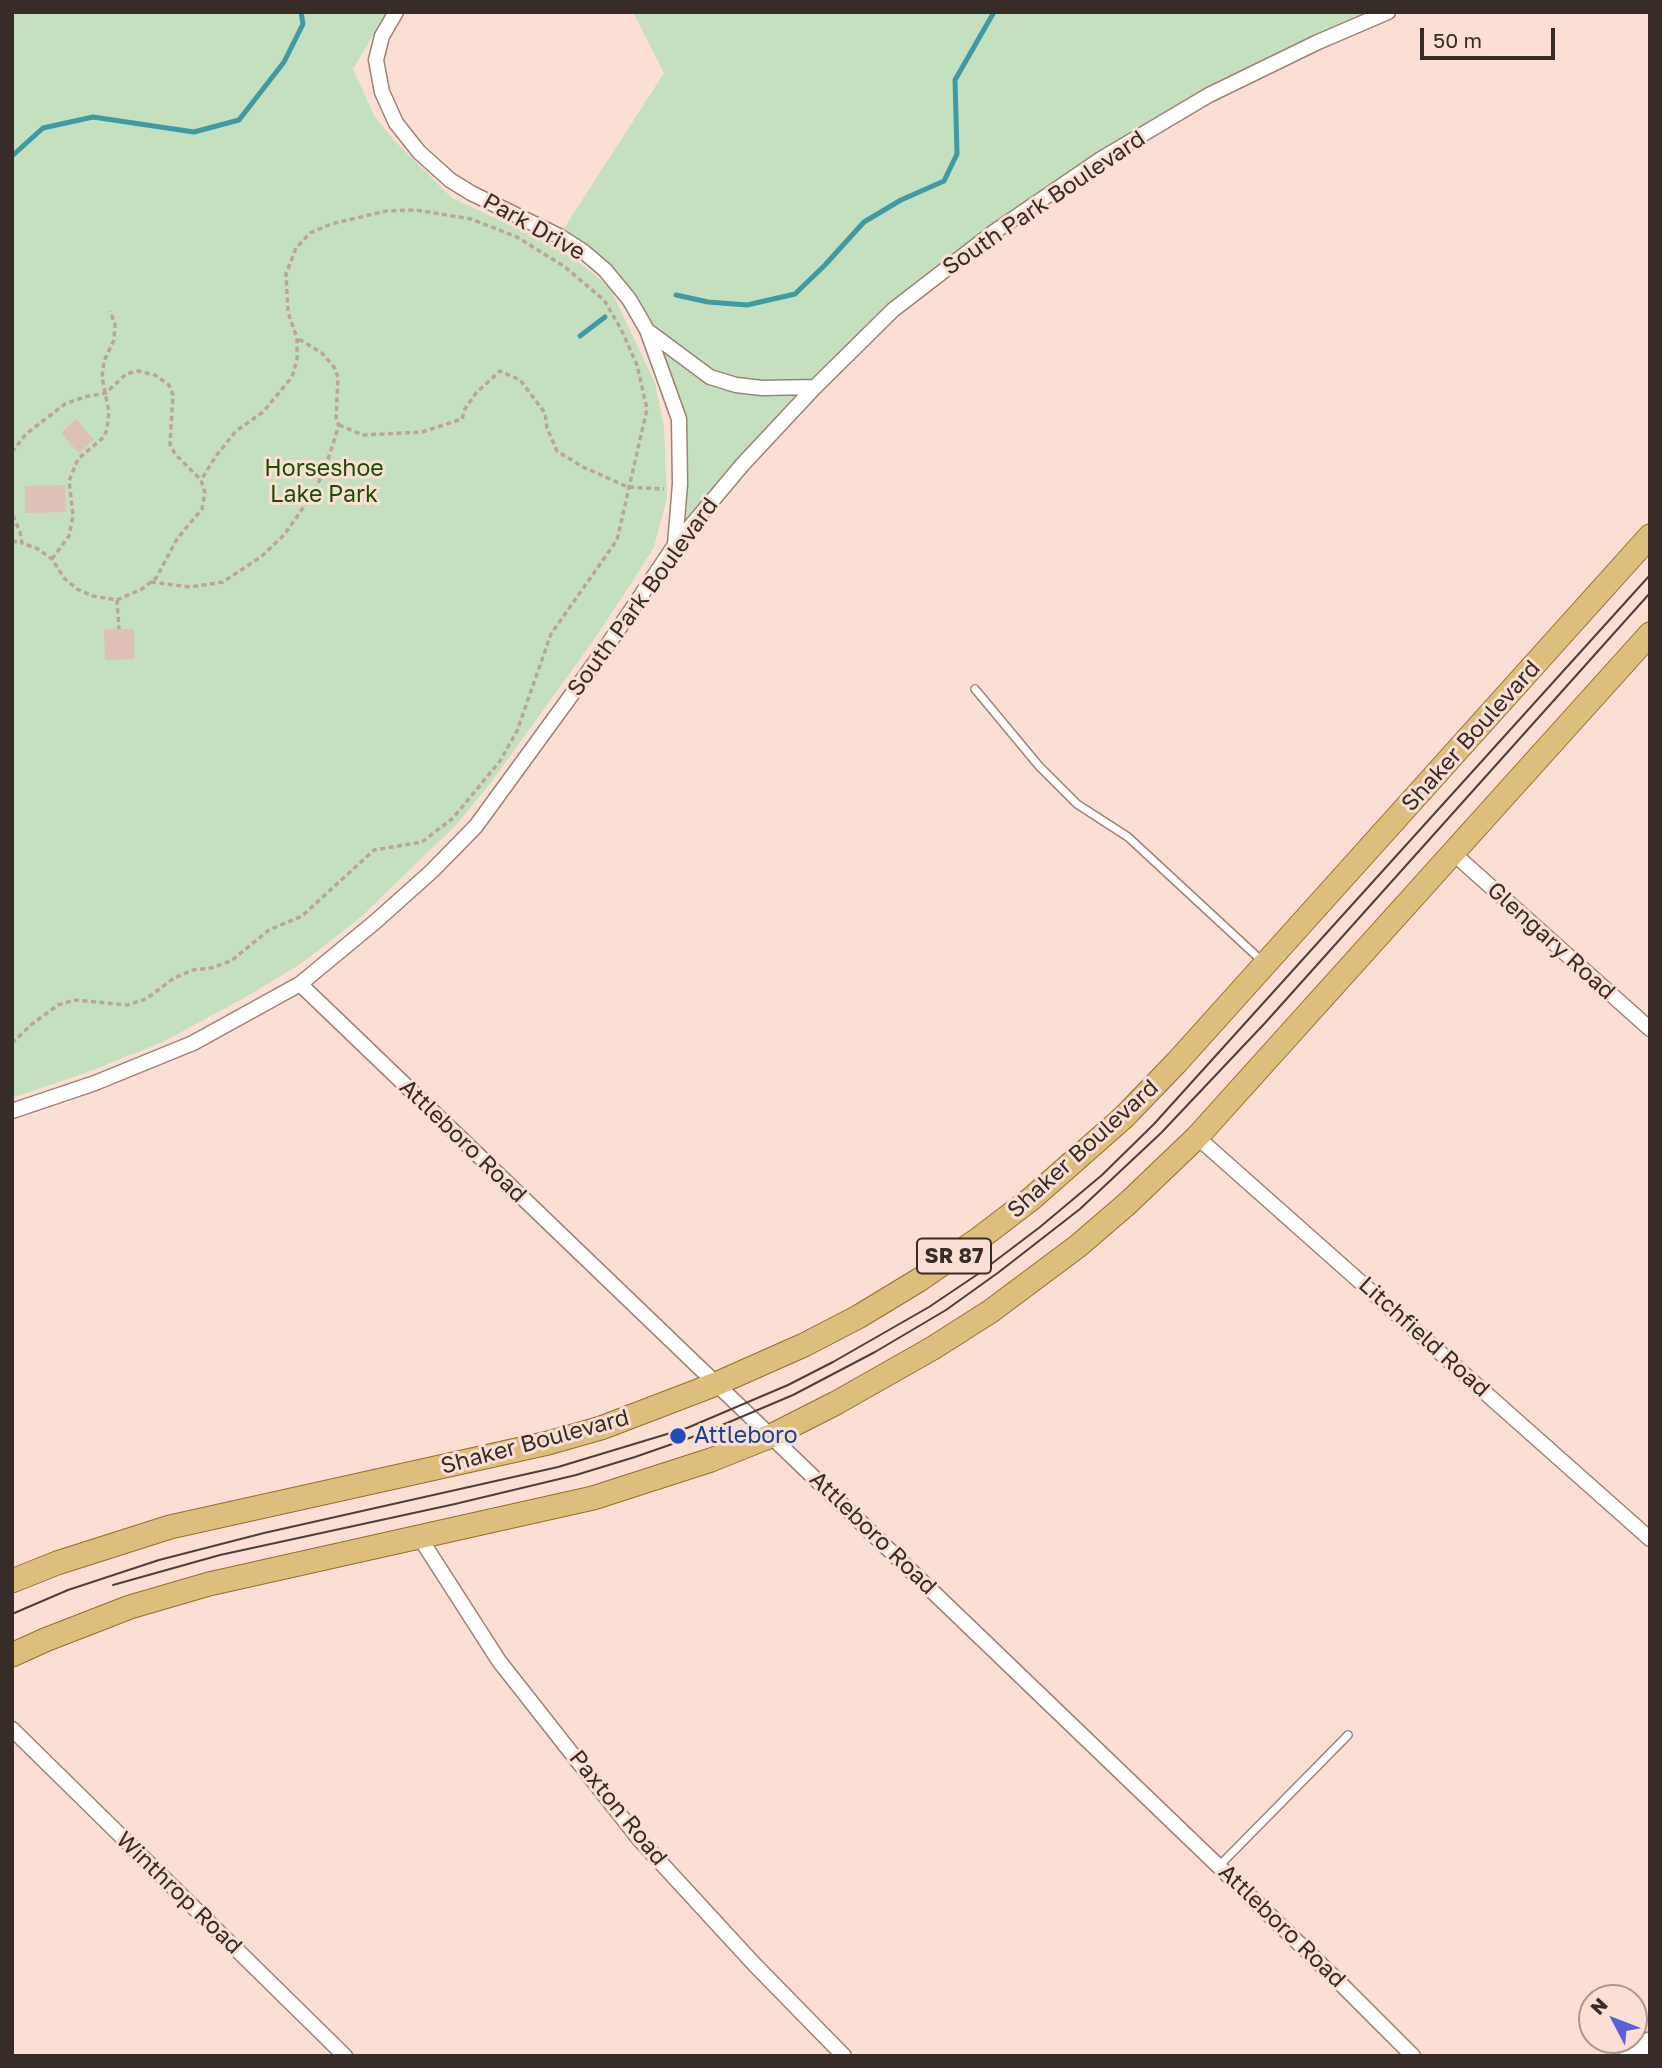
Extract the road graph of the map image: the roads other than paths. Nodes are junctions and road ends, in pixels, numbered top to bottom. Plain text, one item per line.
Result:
1 (396, 12) edge
2 (1388, 12) edge
3 (647, 330) junction
4 (815, 387) junction
5 (1650, 536) edge
6 (675, 545) junction
7 (1650, 634) edge
8 (975, 689) dead end
9 (1452, 853) junction
10 (1266, 964) junction
11 (300, 984) junction
12 (1650, 1028) edge
13 (12, 1111) edge
14 (1197, 1136) junction
15 (716, 1384) junction
16 (771, 1436) junction
17 (420, 1538) junction
18 (1650, 1539) edge
19 (12, 1581) edge
20 (12, 1655) edge
21 (12, 1729) edge
22 (1348, 1735) dead end
23 (1220, 1866) junction
24 (1650, 2043) edge
25 (345, 2056) edge
26 (844, 2056) edge
27 (1413, 2056) edge
28 (1630, 2056) edge

1 - 3 street, Park Drive
2 - 4 street, South Park Boulevard
3 - 4 street
3 - 6 street, Park Drive
4 - 6 street, South Park Boulevard
5 - 10 main road, Shaker Boulevard / SR 87
6 - 11 street, South Park Boulevard
7 - 9 main road, SR 87
8 - 10 lane
9 - 12 street, Glengary Road
9 - 14 main road, SR 87
10 - 15 main road, Shaker Boulevard / SR 87
11 - 13 street, South Park Boulevard
11 - 15 street, Attleboro Road
14 - 16 main road, SR 87
14 - 18 street, Litchfield Road
15 - 16 street, Attleboro Road
15 - 19 main road, Shaker Boulevard / SR 87
16 - 17 main road, SR 87
16 - 23 street, Attleboro Road
17 - 20 main road, SR 87
17 - 26 street, Paxton Road
21 - 25 street, Winthrop Road
22 - 23 lane
23 - 27 street, Attleboro Road
24 - 28 street

